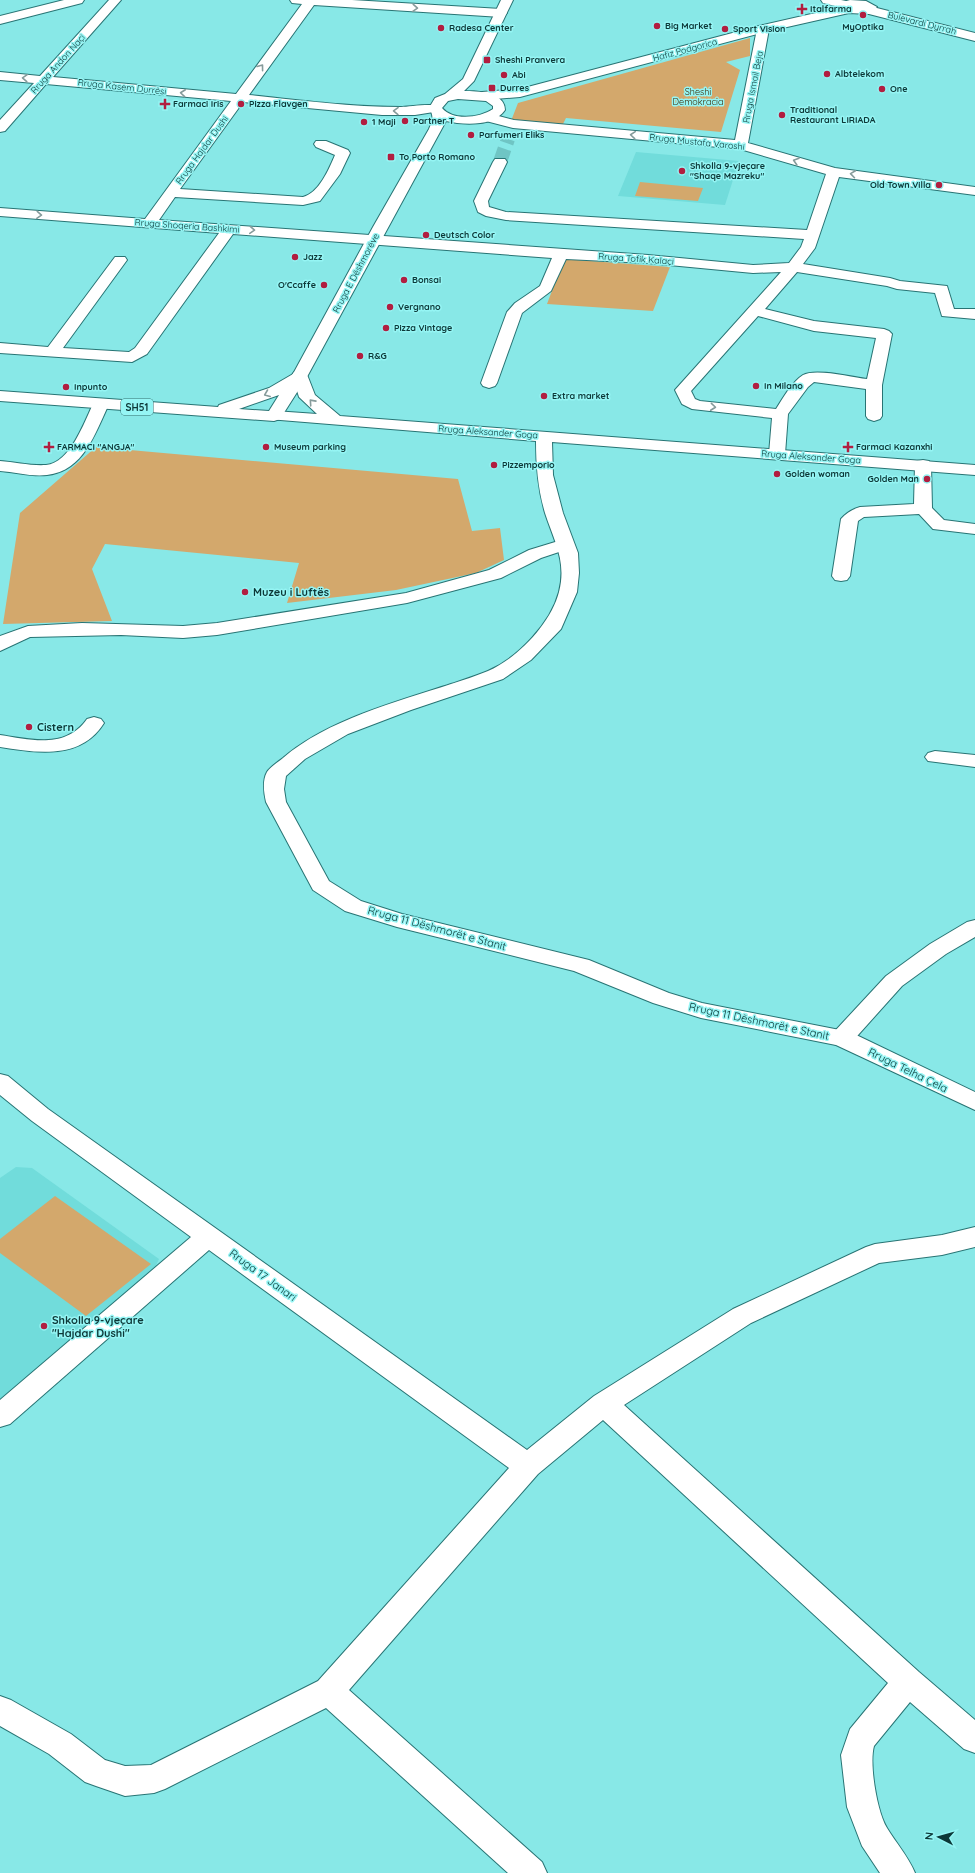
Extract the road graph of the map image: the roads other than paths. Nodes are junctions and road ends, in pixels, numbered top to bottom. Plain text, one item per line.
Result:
1 (78, 0) edge
2 (116, 0) edge
3 (292, 0) edge
4 (310, 0) edge
5 (507, 0) edge
6 (827, 0) edge
7 (884, 0) edge
8 (848, 7) junction
9 (868, 7) junction
10 (501, 13) junction
11 (0, 20) edge
12 (763, 29) junction
13 (975, 37) edge
14 (0, 76) edge
15 (44, 80) junction
16 (468, 81) junction
17 (520, 93) junction
18 (479, 96) junction
19 (449, 97) junction
20 (238, 98) junction
21 (499, 105) junction
22 (437, 111) junction
23 (487, 117) junction
24 (471, 120) junction
25 (513, 124) junction
26 (0, 128) edge
27 (436, 129) junction
28 (508, 138) tunnel mouth
29 (321, 144) dead end
30 (741, 145) junction
31 (500, 162) tunnel mouth
32 (834, 172) junction
33 (975, 191) edge
34 (170, 193) junction
35 (0, 212) edge
36 (149, 223) junction
37 (229, 229) junction
38 (812, 235) junction
39 (374, 239) junction
40 (561, 254) junction
41 (120, 260) dead end
42 (793, 267) junction
43 (755, 311) junction
44 (975, 314) edge
45 (0, 348) edge
46 (52, 352) junction
47 (300, 375) junction
48 (489, 383) dead end
49 (874, 385) junction
50 (0, 396) edge
51 (101, 404) junction
52 (209, 412) junction
53 (780, 414) junction
54 (274, 416) junction
55 (874, 416) dead end
56 (336, 421) junction
57 (544, 436) junction
58 (778, 454) junction
59 (923, 465) junction
60 (0, 466) edge
61 (975, 470) edge
62 (923, 509) junction
63 (975, 529) edge
64 (565, 544) junction
65 (841, 576) dead end
66 (0, 645) edge
67 (94, 723) dead end
68 (0, 742) edge
69 (935, 757) dead end
70 (975, 761) edge
71 (975, 927) edge
72 (842, 1038) junction
73 (0, 1082) edge
74 (975, 1102) edge
75 (209, 1236) junction
76 (975, 1237) edge
77 (604, 1404) junction
78 (0, 1416) edge
79 (528, 1466) junction
80 (908, 1682) junction
81 (329, 1691) junction
82 (0, 1710) edge
83 (975, 1739) edge
84 (531, 1873) edge
85 (900, 1873) edge

1 - 11 street
2 - 15 street, Rruga Andon Naçi
3 - 4 street
4 -> 10 street
20 -> 4 street, Rruga Hajdar Dushi
5 - 10 street
6 - 8 street
7 - 9 street
8 - 9 street
8 - 12 street, Hafiz Podgorica
9 - 13 street, Bulevardi Dyrrah
10 - 16 street
12 - 17 street, Hafiz Podgorica
12 - 30 street, Rruga Ismail Beja
15 -> 14 street, Rruga Kasem Durrësi
20 -> 15 street, Rruga Kasem Durrësi
15 - 26 street, Rruga Andon Naçi
16 - 18 street
16 - 19 street
17 - 18 street, Hafiz Podgorica
17 - 21 street, Hafiz Podgorica
18 - 19 street, Hafiz Podgorica
18 - 21 street
19 - 22 street
22 -> 20 street, Rruga Kasem Durrësi
20 - 34 street, Rruga Hajdar Dushi
21 - 23 street, Hafiz Podgorica
22 - 24 street
22 - 27 street, Rruga E Dëshmorëve
23 - 24 street
23 - 25 street, Rruga Mustafa Varoshi
24 - 27 street
25 - 28 street
30 -> 25 street, Rruga Mustafa Varoshi
27 - 39 street, Rruga E Dëshmorëve
29 - 34 street
32 -> 30 street, Rruga Mustafa Varoshi
31 - 38 street
33 -> 32 street, Rruga Mustafa Varoshi
32 - 38 street
34 - 36 street, Rruga Hajdar Dushi
35 -> 36 street, Rruga Shoqeria Bashkimi
36 - 37 street, Rruga Shoqeria Bashkimi
37 -> 39 street, Rruga Shoqeria Bashkimi
37 - 46 street
38 - 42 street
39 - 40 street, Rruga Tofik Kalaçi
39 - 47 street, Rruga E Dëshmorëve
40 - 42 street, Rruga Tofik Kalaçi
40 - 48 street
41 - 46 street
42 - 43 street
42 - 44 street, Rruga Tofik Kalaçi
43 - 49 street
43 -> 53 street
45 - 46 street
47 -> 52 street
47 - 54 street, Rruga E Dëshmorëve
56 -> 47 street
49 - 53 street
49 - 55 street
50 - 51 street, Rruga Aleksander Goga / SH51
51 - 52 street, Rruga Aleksander Goga / SH51
51 - 60 street
52 - 54 street, Rruga Aleksander Goga / SH51
53 - 58 street
54 - 56 street, Rruga Aleksander Goga / SH51
56 - 57 street, Rruga Aleksander Goga / SH51
57 - 58 street, Rruga Aleksander Goga / SH51
57 - 64 street, Rruga 11 Dëshmorët e Stanit
58 - 59 street, Rruga Aleksander Goga / SH51
59 - 61 street, Rruga Aleksander Goga / SH51
59 - 62 street
62 - 63 street
62 - 65 street
64 - 66 street
64 - 72 street, Rruga 11 Dëshmorët e Stanit
67 - 68 street
69 - 70 street
71 - 72 street, Rruga 11 Dëshmorët e Stanit
72 - 74 street, Rruga Telha Çela
73 - 75 street, Rruga 17 Janari
75 - 78 street
75 - 79 street, Rruga 17 Janari
76 - 77 street
77 - 79 street
77 - 80 street
79 - 81 street
80 - 83 street
80 - 85 street
81 - 82 street
81 - 84 street

